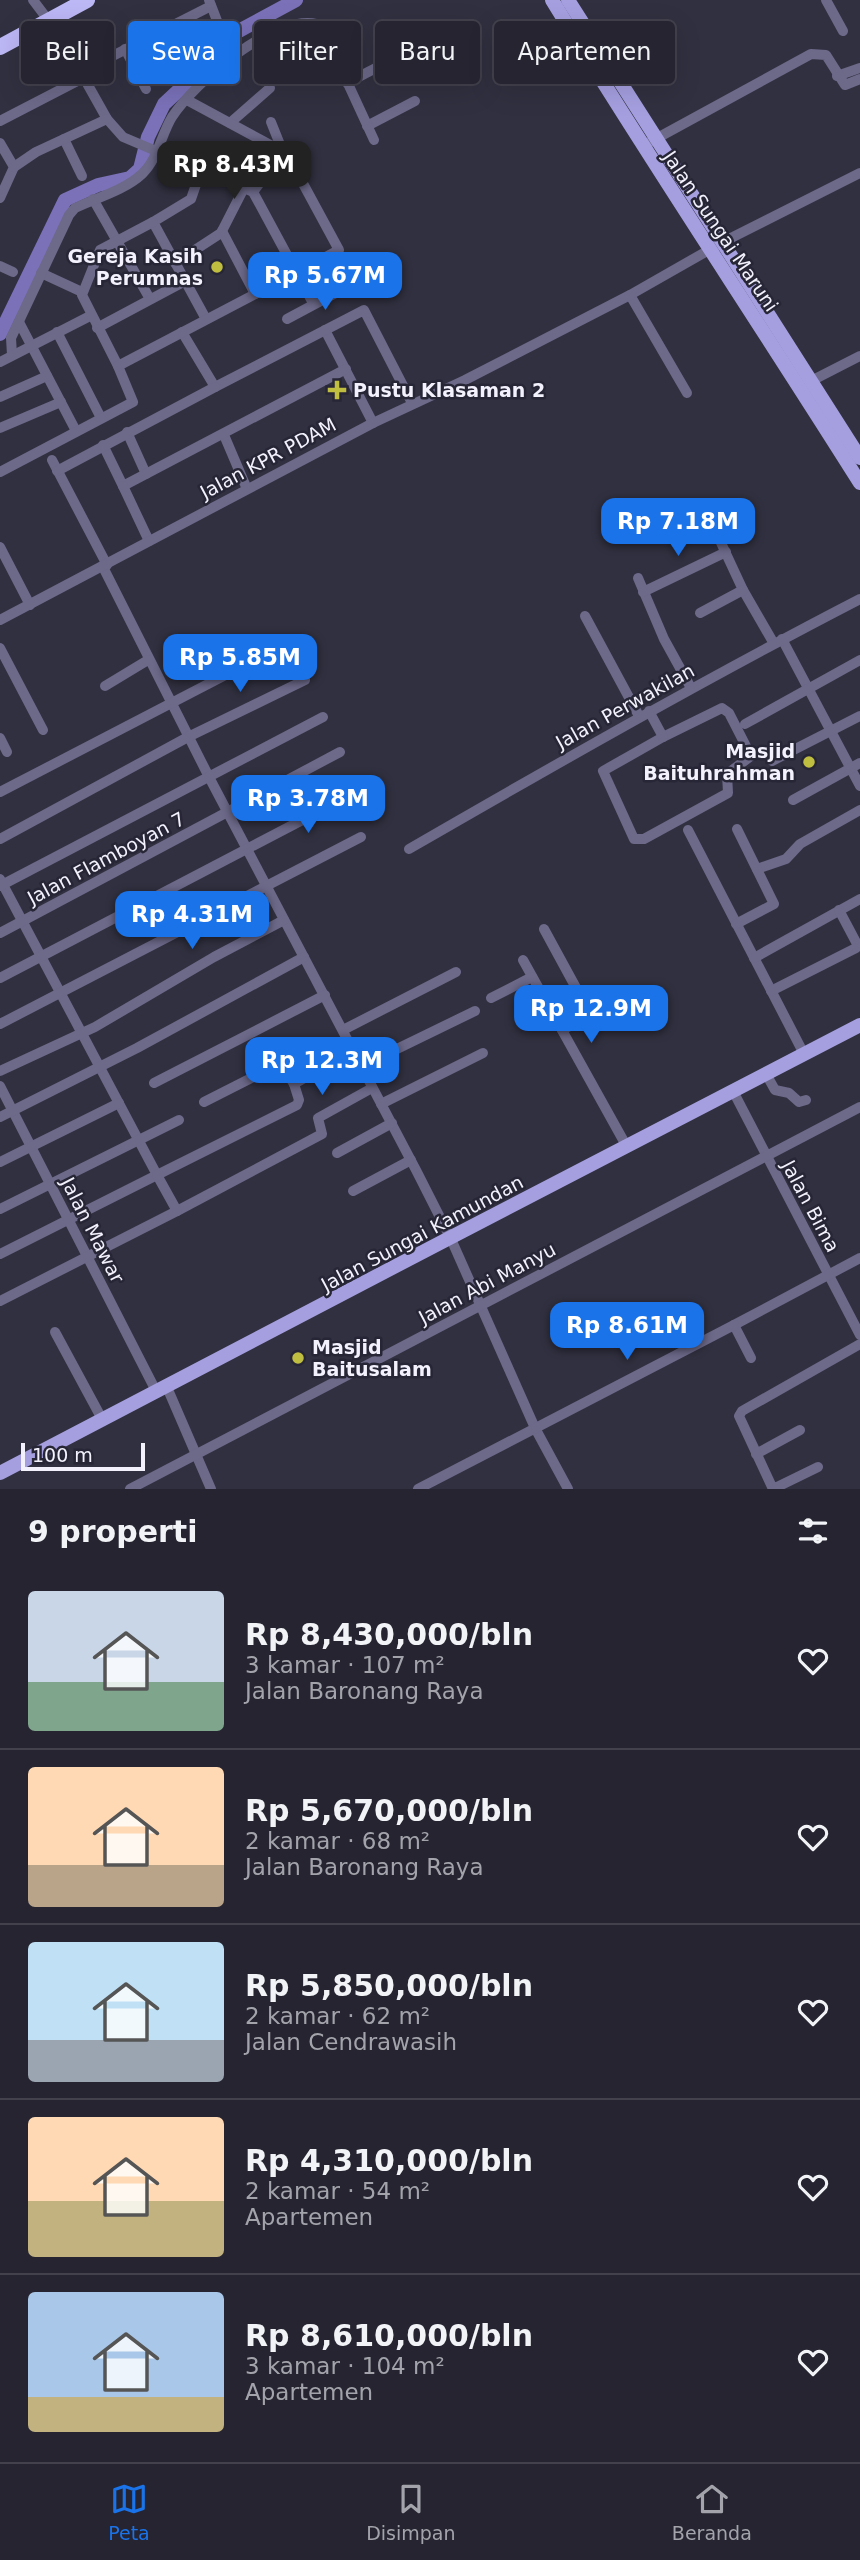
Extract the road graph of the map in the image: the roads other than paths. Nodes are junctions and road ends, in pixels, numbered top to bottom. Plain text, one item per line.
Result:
1 (33, 0) edge
2 (66, 0) edge
3 (87, 0) edge
4 (552, 0) edge
5 (568, 0) edge
6 (826, 0) edge
7 (210, 3) edge
8 (46, 17) junction
9 (49, 21) edge
10 (176, 21) edge
11 (217, 21) edge
12 (843, 31) dead end
13 (0, 37) edge
14 (254, 42) edge
15 (0, 47) edge
16 (128, 47) edge
17 (125, 49) junction
18 (114, 56) edge
19 (860, 68) edge
20 (837, 76) junction
21 (860, 79) edge
22 (65, 84) edge
23 (88, 84) edge
24 (347, 84) edge
25 (270, 88) dead end
26 (146, 89) dead end
27 (187, 100) junction
28 (415, 101) dead end
29 (107, 119) junction
30 (0, 121) edge
31 (271, 122) dead end
32 (230, 123) junction
33 (367, 127) junction
34 (64, 139) junction
35 (374, 141) dead end
36 (648, 143) junction
37 (0, 144) edge
38 (283, 152) junction
39 (154, 153) junction
40 (14, 167) junction
41 (201, 170) junction
42 (860, 173) edge
43 (82, 176) dead end
44 (249, 190) junction
45 (0, 198) edge
46 (93, 199) junction
47 (153, 222) junction
48 (222, 231) junction
49 (116, 241) junction
50 (718, 245) junction
51 (175, 262) junction
52 (0, 266) edge
53 (13, 272) dead end
54 (297, 272) junction
55 (41, 273) junction
56 (185, 281) junction
57 (343, 289) dead end
58 (82, 292) junction
59 (255, 294) junction
60 (630, 295) junction
61 (150, 299) junction
62 (313, 303) junction
63 (90, 316) junction
64 (206, 318) junction
65 (287, 319) dead end
66 (19, 322) junction
67 (97, 328) junction
68 (325, 330) junction
69 (57, 332) junction
70 (182, 332) junction
71 (31, 345) junction
72 (12, 355) junction
73 (860, 356) edge
74 (0, 362) edge
75 (118, 366) junction
76 (346, 369) junction
77 (47, 376) junction
78 (811, 381) junction
79 (215, 387) junction
80 (687, 393) dead end
81 (0, 397) edge
82 (61, 402) junction
83 (412, 403) junction
84 (101, 418) junction
85 (373, 423) junction
86 (0, 428) edge
87 (76, 431) junction
88 (127, 432) junction
89 (224, 435) junction
90 (103, 445) junction
91 (860, 457) edge
92 (52, 460) dead end
93 (57, 471) junction
94 (0, 472) edge
95 (146, 474) junction
96 (860, 482) edge
97 (123, 486) junction
98 (247, 489) junction
99 (709, 517) dead end
100 (149, 541) junction
101 (0, 547) edge
102 (726, 552) junction
103 (105, 566) junction
104 (638, 578) dead end
105 (743, 590) junction
106 (643, 592) junction
107 (860, 599) edge
108 (30, 605) junction
109 (701, 613) dead end
110 (585, 616) dead end
111 (0, 620) edge
112 (778, 640) junction
113 (287, 643) dead end
114 (0, 648) edge
115 (149, 660) junction
116 (860, 660) edge
117 (305, 680) dead end
118 (105, 686) dead end
119 (810, 687) junction
120 (691, 688) junction
121 (171, 703) junction
122 (644, 713) junction
123 (860, 716) edge
124 (323, 717) dead end
125 (745, 724) dead end
126 (832, 729) junction
127 (43, 730) dead end
128 (188, 737) junction
129 (663, 737) junction
130 (0, 738) edge
131 (7, 752) dead end
132 (340, 752) dead end
133 (772, 761) dead end
134 (855, 765) edge
135 (209, 777) junction
136 (860, 786) edge
137 (0, 792) edge
138 (354, 793) dead end
139 (793, 800) dead end
140 (860, 810) edge
141 (229, 813) junction
142 (737, 829) dead end
143 (688, 830) dead end
144 (361, 837) dead end
145 (0, 839) edge
146 (246, 848) junction
147 (409, 849) dead end
148 (757, 869) junction
149 (1, 883) edge
150 (266, 885) junction
151 (860, 899) edge
152 (839, 910) junction
153 (284, 920) junction
154 (22, 922) junction
155 (736, 924) junction
156 (544, 929) dead end
157 (0, 933) edge
158 (40, 957) junction
159 (304, 957) junction
160 (754, 958) junction
161 (523, 960) dead end
162 (456, 972) dead end
163 (532, 977) junction
164 (0, 978) edge
165 (771, 991) junction
166 (60, 994) junction
167 (325, 995) junction
168 (491, 998) dead end
169 (475, 1011) dead end
170 (0, 1024) edge
171 (860, 1025) edge
172 (343, 1030) junction
173 (562, 1030) junction
174 (80, 1032) junction
175 (354, 1051) junction
176 (483, 1053) dead end
177 (804, 1054) junction
178 (101, 1066) junction
179 (362, 1066) junction
180 (0, 1071) edge
181 (766, 1074) junction
182 (154, 1083) dead end
183 (294, 1084) junction
184 (0, 1086) edge
185 (372, 1088) junction
186 (733, 1091) junction
187 (806, 1100) dead end
188 (119, 1102) junction
189 (204, 1102) dead end
190 (381, 1104) junction
191 (859, 1109) edge
192 (13, 1111) junction
193 (0, 1117) edge
194 (179, 1119) dead end
195 (392, 1123) junction
196 (138, 1139) junction
197 (32, 1146) junction
198 (627, 1147) junction
199 (337, 1153) dead end
200 (766, 1157) junction
201 (411, 1160) junction
202 (0, 1161) edge
203 (158, 1175) junction
204 (50, 1184) junction
205 (354, 1191) dead end
206 (0, 1209) edge
207 (177, 1211) junction
208 (68, 1221) junction
209 (451, 1239) junction
210 (0, 1254) edge
211 (87, 1258) junction
212 (860, 1258) edge
213 (827, 1275) junction
214 (0, 1301) edge
215 (481, 1307) junction
216 (734, 1325) junction
217 (55, 1332) dead end
218 (860, 1335) edge
219 (857, 1345) edge
220 (751, 1358) dead end
221 (860, 1360) edge
222 (161, 1387) junction
223 (102, 1419) junction
224 (535, 1428) junction
225 (800, 1430) dead end
226 (757, 1454) junction
227 (197, 1456) junction
228 (818, 1467) dead end
229 (0, 1473) edge
230 (130, 1489) edge
231 (211, 1489) edge
232 (418, 1489) edge
233 (568, 1489) edge
234 (773, 1489) edge

1 - 8 street
2 - 8 highway
3 - 8 highway
4 - 36 main road, Jalan Sungai Maruni
5 - 36 main road, Jalan Sungai Maruni
6 - 12 street
7 - 10 street
7 - 11 street
8 - 9 street
8 - 13 highway
8 - 15 highway
14 - 27 street
16 - 17 street
17 - 18 street
17 - 26 street
19 - 20 street
20 - 21 street
20 - 36 street
22 - 30 street
23 - 29 street
24 - 33 street
25 - 32 street
27 - 32 street
27 - 39 street
28 - 33 street
29 - 34 street
29 - 39 street
31 - 38 street
32 - 38 street
33 - 35 street
34 - 40 street
34 - 43 street
36 - 50 main road, Jalan Sungai Maruni
37 - 40 street
38 - 44 street
38 - 54 street
39 - 41 street
39 - 46 street
40 - 45 street
41 - 44 street
41 - 47 street
42 - 50 street, Jalan KPR PDAM
44 - 48 street
44 - 54 street
46 - 49 street
46 - 55 street
47 - 49 street
47 - 51 street
48 - 51 street
48 - 59 street
49 - 58 street
49 - 61 street
50 - 60 street, Jalan KPR PDAM
50 - 78 main road, Jalan Sungai Maruni
50 - 96 main road, Jalan Sungai Maruni
51 - 56 street
52 - 53 street
54 - 59 street
54 - 62 street
55 - 58 street
55 - 66 street
56 - 61 street
56 - 64 street
57 - 62 street
58 - 63 street
59 - 64 street
60 - 80 street
60 - 83 street, Jalan KPR PDAM
61 - 67 street
62 - 65 street
63 - 67 street
63 - 69 street
64 - 70 street
66 - 71 street
66 - 72 street
67 - 75 street
68 - 76 street
68 - 79 street
68 - 83 street
69 - 71 street
69 - 84 street
70 - 75 street
70 - 79 street
71 - 72 street
71 - 77 street
72 - 74 street
73 - 78 street
75 - 84 street
76 - 85 street
76 - 89 street
77 - 81 street
77 - 82 street
78 - 91 main road, Jalan Sungai Maruni
79 - 88 street
82 - 86 street
82 - 87 street
83 - 85 street, Jalan KPR PDAM
84 - 87 street
85 - 98 street, Jalan KPR PDAM
87 - 94 street
88 - 90 street
88 - 95 street
89 - 95 street
89 - 98 street
90 - 93 street
90 - 97 street
92 - 93 street
93 - 103 street
95 - 97 street
97 - 100 street
98 - 100 street, Jalan KPR PDAM
99 - 102 street
100 - 103 street, Jalan KPR PDAM
101 - 108 street
102 - 105 street
102 - 106 street
103 - 108 street, Jalan KPR PDAM
103 - 115 street
104 - 106 street
105 - 109 street
105 - 112 street
106 - 120 street
107 - 112 street, Jalan Perwakilan
108 - 111 street, Jalan KPR PDAM
110 - 122 street
112 - 119 street
112 - 120 street, Jalan Perwakilan
113 - 121 street
114 - 127 street
115 - 118 street
115 - 121 street
116 - 119 street
117 - 128 street
119 - 125 street
119 - 126 street
120 - 122 street, Jalan Perwakilan
121 - 128 street
121 - 137 street
122 - 129 street
122 - 147 street, Jalan Perwakilan
123 - 126 street
124 - 135 street
126 - 133 street
126 - 134 street
128 - 135 street
128 - 145 street
129 - 129 street
130 - 131 street
132 - 141 street, Jalan Flamboyan 7
134 - 136 street
134 - 139 street
135 - 141 street
135 - 149 street
138 - 146 street
140 - 148 street
141 - 146 street
141 - 154 street, Jalan Flamboyan 7
142 - 148 street
143 - 155 street
144 - 150 street
146 - 150 street
146 - 158 street
148 - 155 street
149 - 154 street
150 - 153 street
150 - 166 street
151 - 152 street
152 - 160 street
152 - 165 street
153 - 159 street
153 - 174 street
154 - 157 street, Jalan Flamboyan 7
154 - 158 street
155 - 160 street
156 - 173 street
158 - 164 street
158 - 166 street
159 - 167 street
159 - 178 street
160 - 165 street
161 - 163 street
162 - 172 street
163 - 168 street
163 - 173 street
165 - 177 street
166 - 170 street
166 - 174 street
167 - 172 street
167 - 182 street
169 - 179 street
171 - 177 main road, Jalan Sungai Kamundan
172 - 175 street
173 - 198 street
174 - 178 street
174 - 180 street
175 - 179 street
175 - 183 street
176 - 190 street
177 - 181 main road, Jalan Sungai Kamundan
178 - 188 street
178 - 192 street
179 - 185 street
181 - 186 main road, Jalan Sungai Kamundan
181 - 187 street
183 - 189 street
183 - 203 street
184 - 192 street, Jalan Mawar
185 - 190 street
185 - 207 street
186 - 198 main road, Jalan Sungai Kamundan
186 - 200 street, Jalan Bima
188 - 196 street
188 - 197 street
190 - 195 street
191 - 200 street, Jalan Abi Manyu
192 - 193 street
192 - 197 street, Jalan Mawar
194 - 196 street
195 - 199 street
195 - 201 street
196 - 203 street
196 - 204 street
197 - 202 street
197 - 204 street, Jalan Mawar
198 - 209 main road, Jalan Sungai Kamundan
200 - 213 street, Jalan Bima
200 - 215 street, Jalan Abi Manyu
201 - 205 street
201 - 209 street
203 - 207 street
203 - 208 street
204 - 206 street
204 - 208 street, Jalan Mawar
207 - 211 street
208 - 210 street
208 - 211 street, Jalan Mawar
209 - 215 street
209 - 222 main road, Jalan Sungai Kamundan
211 - 214 street
211 - 222 street, Jalan Mawar
212 - 213 street
213 - 216 street
213 - 218 street, Jalan Bima
215 - 224 street
215 - 227 street, Jalan Abi Manyu
216 - 220 street
216 - 224 street
217 - 223 street
219 - 221 street
219 - 226 street
222 - 223 main road, Jalan Sungai Kamundan
222 - 227 street, Jalan Mawar
223 - 229 main road, Jalan Sungai Kamundan
224 - 232 street
224 - 233 street
225 - 226 street
226 - 234 street
227 - 230 street, Jalan Abi Manyu
227 - 231 street, Jalan Mawar
228 - 234 street

